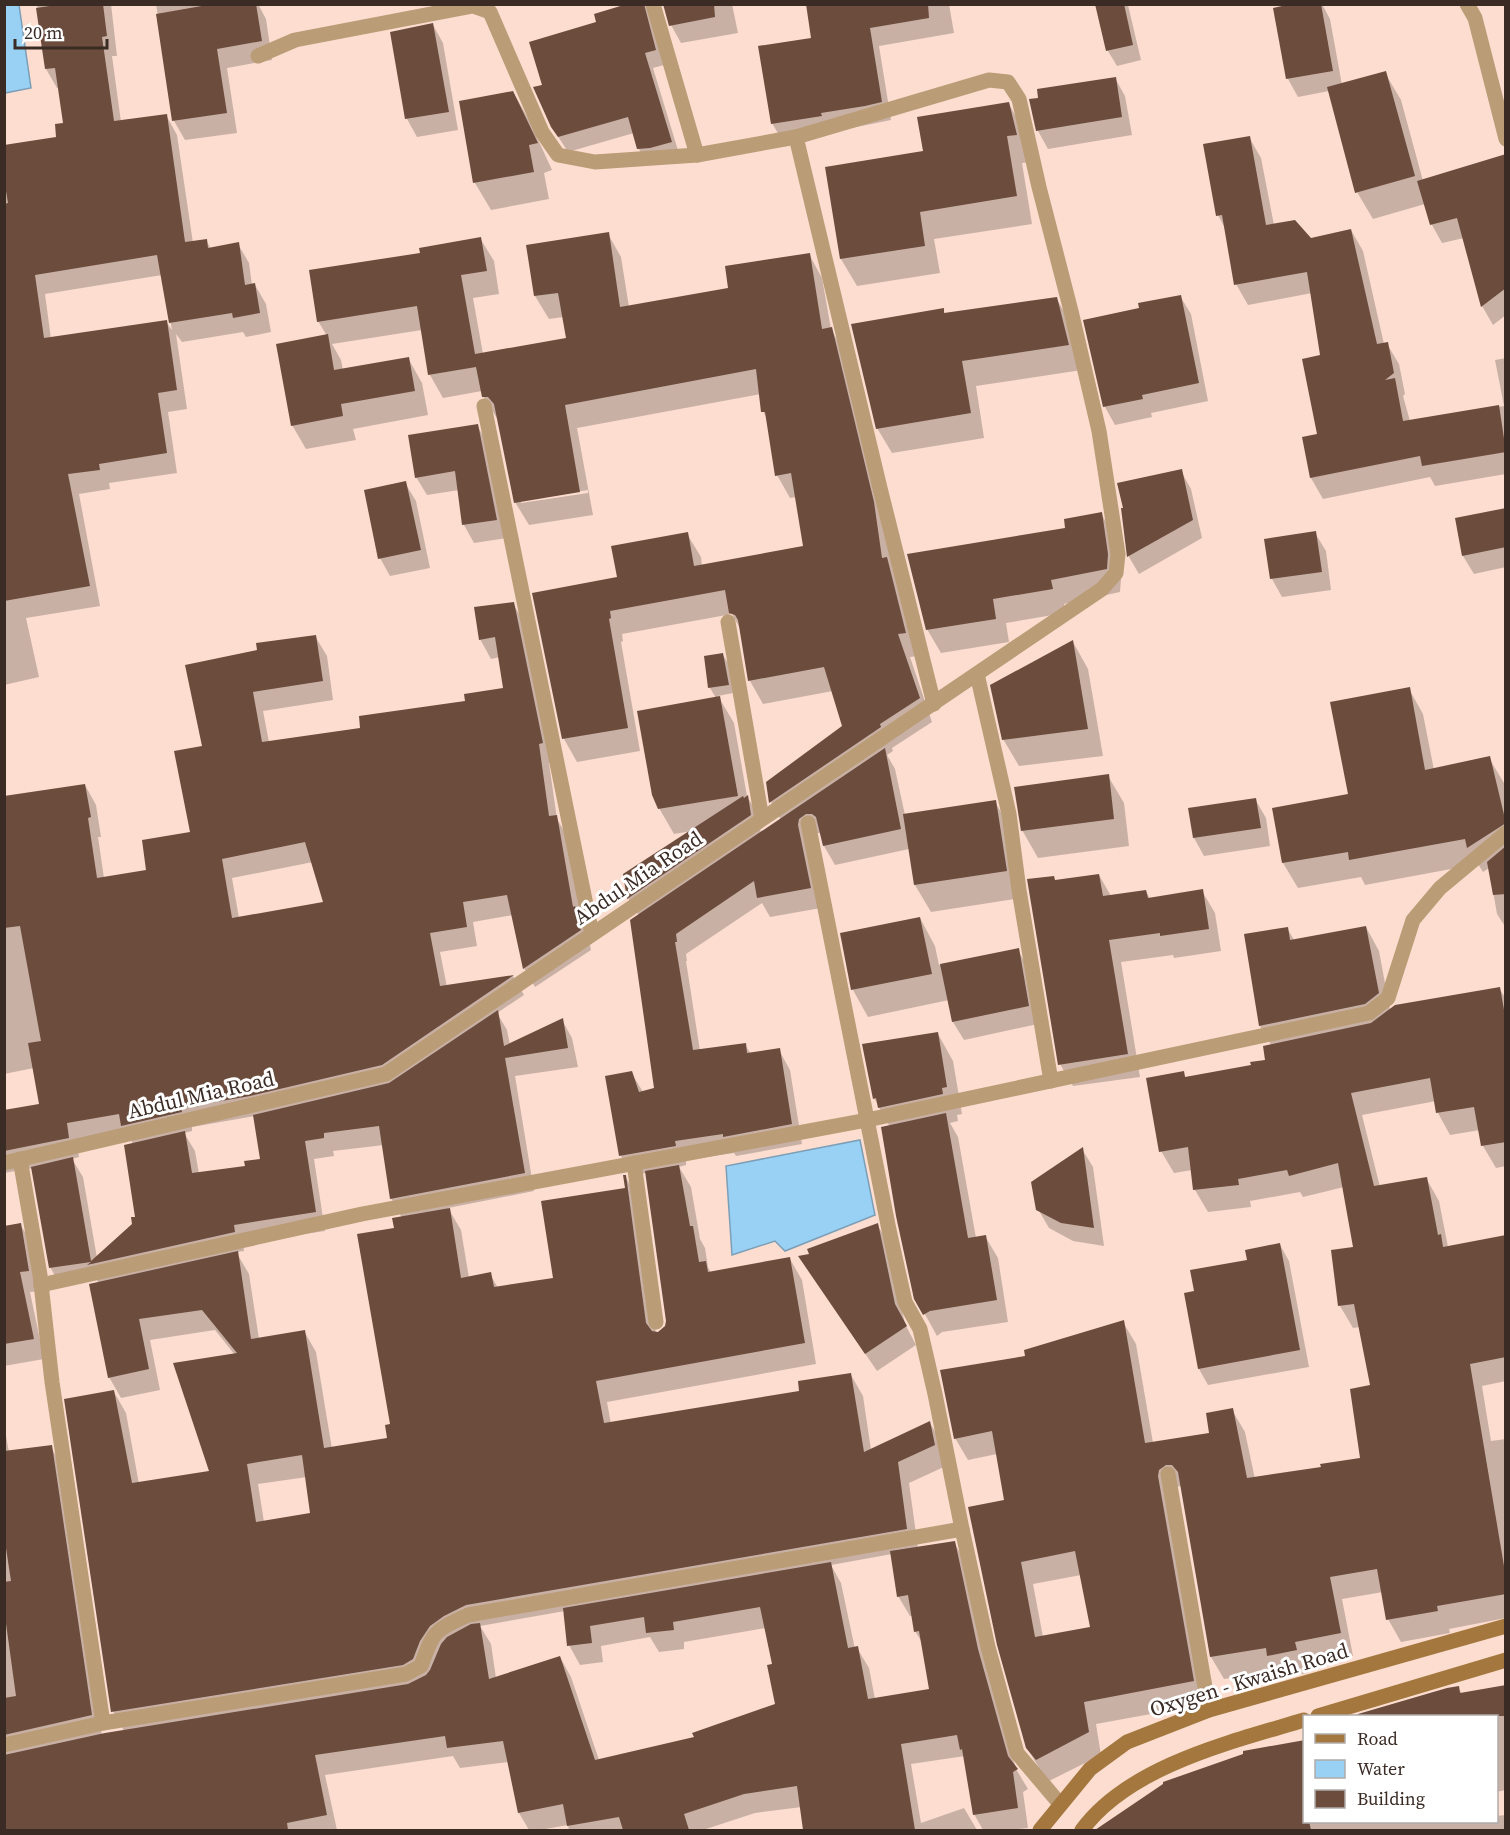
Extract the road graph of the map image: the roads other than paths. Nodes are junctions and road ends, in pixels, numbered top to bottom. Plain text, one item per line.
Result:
1 (653, 4) edge
2 (1467, 4) edge
3 (258, 56) dead end
4 (796, 137) junction
5 (1506, 139) edge
6 (697, 155) junction
7 (484, 406) dead end
8 (728, 622) dead end
9 (977, 674) junction
10 (934, 704) junction
11 (762, 819) junction
12 (808, 823) dead end
13 (1506, 833) edge
14 (592, 934) junction
15 (1051, 1081) junction
16 (867, 1120) junction
17 (12, 1161) edge
18 (634, 1163) junction
19 (41, 1285) junction
20 (656, 1322) dead end
21 (1168, 1474) dead end
22 (962, 1529) junction
23 (1506, 1626) edge
24 (1506, 1660) edge
25 (1209, 1710) junction
26 (1321, 1715) edge
27 (1303, 1721) edge
28 (103, 1723) junction
29 (4, 1745) edge
30 (1060, 1804) junction
31 (1040, 1830) edge
32 (1082, 1830) edge

1 - 6 street
2 - 5 street
3 - 6 street
4 - 6 street
4 - 9 street, Abdul Mia Road
4 - 10 street
7 - 14 street
8 - 11 street
9 - 10 street, Abdul Mia Road
9 - 15 street
10 - 11 street, Abdul Mia Road
11 - 14 street, Abdul Mia Road
12 - 16 street
13 - 15 street
14 - 17 street, Abdul Mia Road
15 - 16 street
16 - 18 street
16 - 22 street
17 - 19 street
18 - 19 street
18 - 20 street
19 - 28 street
21 - 25 street
22 - 28 street
22 - 30 street
23 - 25 main road, Oxygen - Kwaish Road
24 - 26 main road
25 - 30 main road, Oxygen - Kwaish Road
27 - 32 main road
28 - 29 street
30 - 31 main road, Oxygen - Kwaish Road

